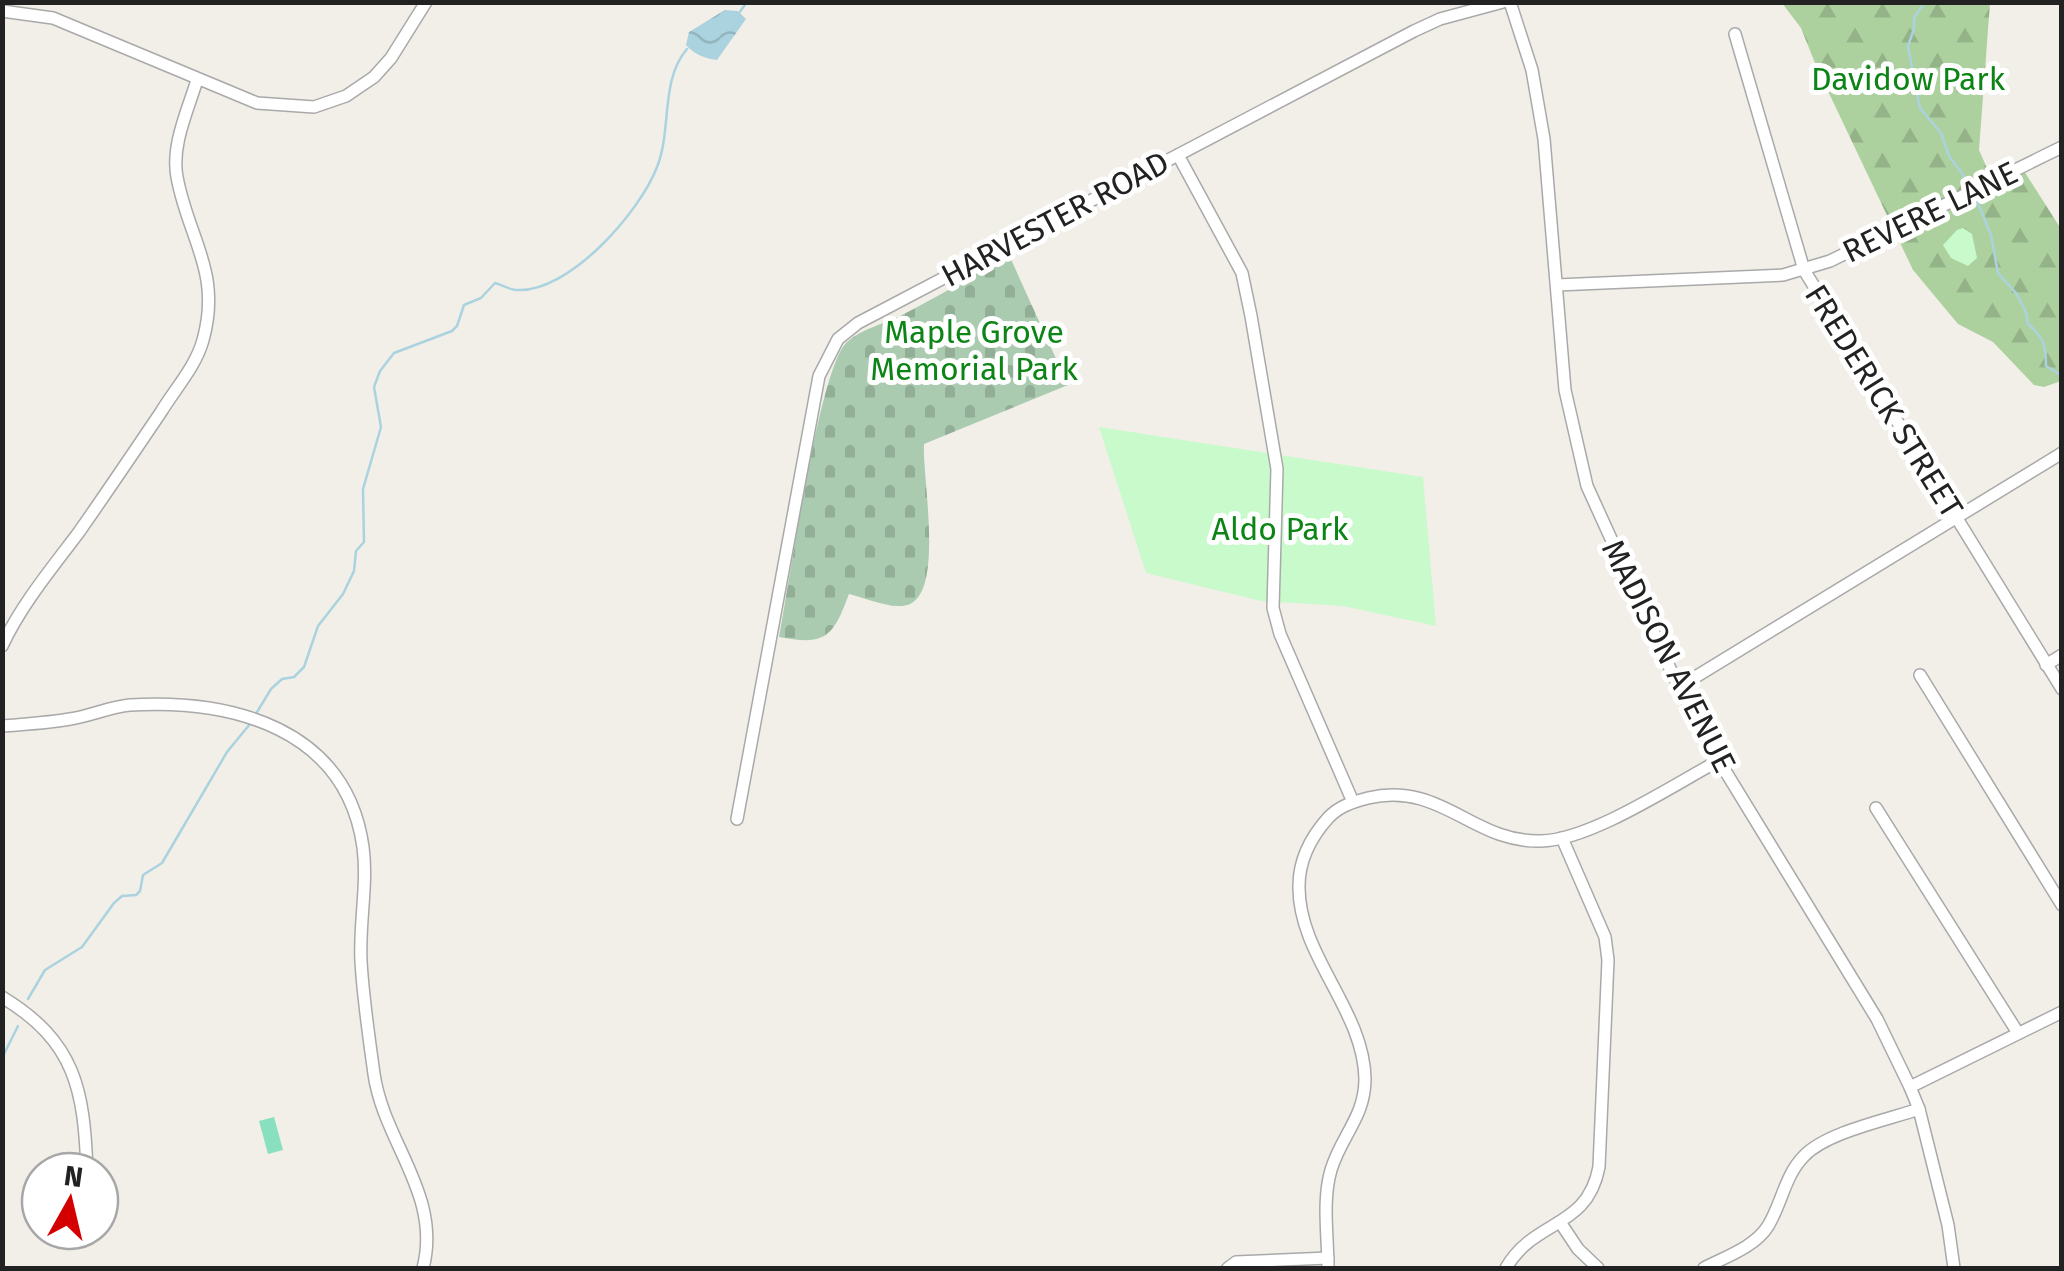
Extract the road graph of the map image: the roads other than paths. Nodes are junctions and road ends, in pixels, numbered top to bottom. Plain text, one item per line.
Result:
1 (426, 2) edge
2 (1507, 2) edge
3 (2, 10) edge
4 (1735, 34) dead end
5 (198, 80) junction
6 (2062, 147) edge
7 (1178, 155) junction
8 (1804, 270) junction
9 (1558, 286) junction
10 (2062, 452) edge
11 (1955, 516) junction
12 (2, 646) edge
13 (2062, 655) edge
14 (2046, 664) junction
15 (1920, 675) dead end
16 (1679, 687) junction
17 (2062, 690) edge
18 (2, 726) edge
19 (1720, 760) junction
20 (1353, 802) junction
21 (1876, 808) dead end
22 (737, 819) dead end
23 (1562, 838) junction
24 (2062, 905) edge
25 (2, 998) edge
26 (2062, 1012) edge
27 (2018, 1033) junction
28 (1910, 1087) junction
29 (1919, 1109) junction
30 (85, 1151) edge
31 (1560, 1222) junction
32 (1328, 1263) edge
33 (423, 1268) edge
34 (1228, 1268) edge
35 (1506, 1268) edge
36 (1598, 1268) edge
37 (1704, 1268) edge
38 (1954, 1268) edge

1 - 5 street
2 - 7 street, HARVESTER ROAD
2 - 9 street, MADISON AVENUE
3 - 5 street
4 - 8 street, FREDERICK STREET
5 - 12 street
6 - 8 street, REVERE LANE
7 - 20 street
7 - 22 street, HARVESTER ROAD
8 - 9 street, REVERE LANE
8 - 11 street, FREDERICK STREET
9 - 16 street, MADISON AVENUE
10 - 11 street
11 - 14 street, FREDERICK STREET
11 - 16 street
13 - 14 street
14 - 17 street, FREDERICK STREET
15 - 24 street
16 - 19 street, MADISON AVENUE
18 - 33 street
19 - 23 street
19 - 28 street, MADISON AVENUE
20 - 23 street
20 - 32 street
21 - 27 street
23 - 31 street
25 - 30 street
26 - 27 street
27 - 28 street
28 - 29 street, MADISON AVENUE
29 - 37 street
29 - 38 street, MADISON AVENUE
31 - 35 street
31 - 36 street
32 - 34 street

